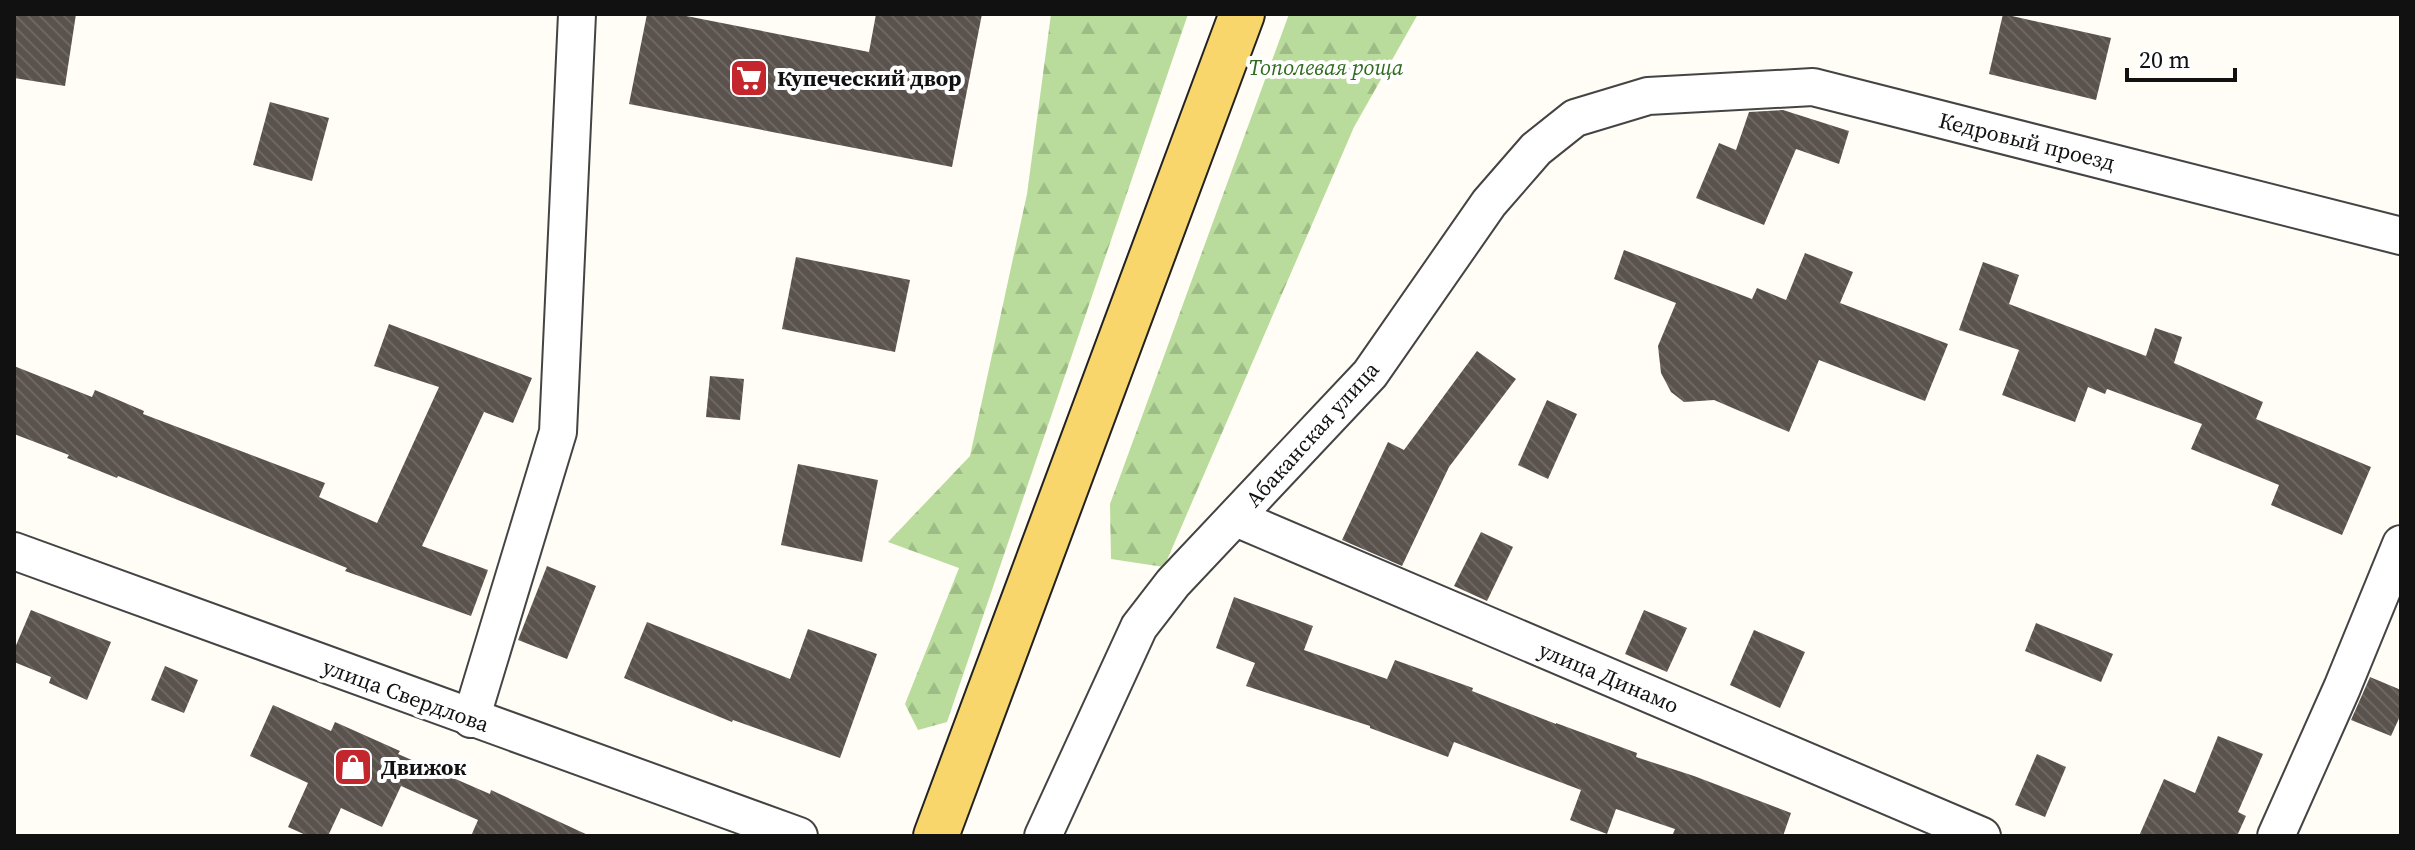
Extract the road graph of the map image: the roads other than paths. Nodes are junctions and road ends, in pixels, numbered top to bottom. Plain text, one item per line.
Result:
1 (577, 14) edge
2 (1242, 14) edge
3 (1648, 96) joint
4 (2401, 236) edge
5 (1236, 518) junction
6 (2401, 544) edge
7 (14, 551) edge
8 (471, 719) junction
9 (799, 836) edge
10 (936, 836) edge
11 (1043, 836) edge
12 (1982, 836) edge
13 (2276, 836) edge

1 - 8 street
2 - 10 main road
3 - 4 street, Кедровый проезд
3 - 5 street, Абаканская улица
5 - 11 street, Абаканская улица
5 - 12 street, улица Динамо
6 - 13 street
7 - 8 street, улица Свердлова
8 - 9 street, улица Свердлова

